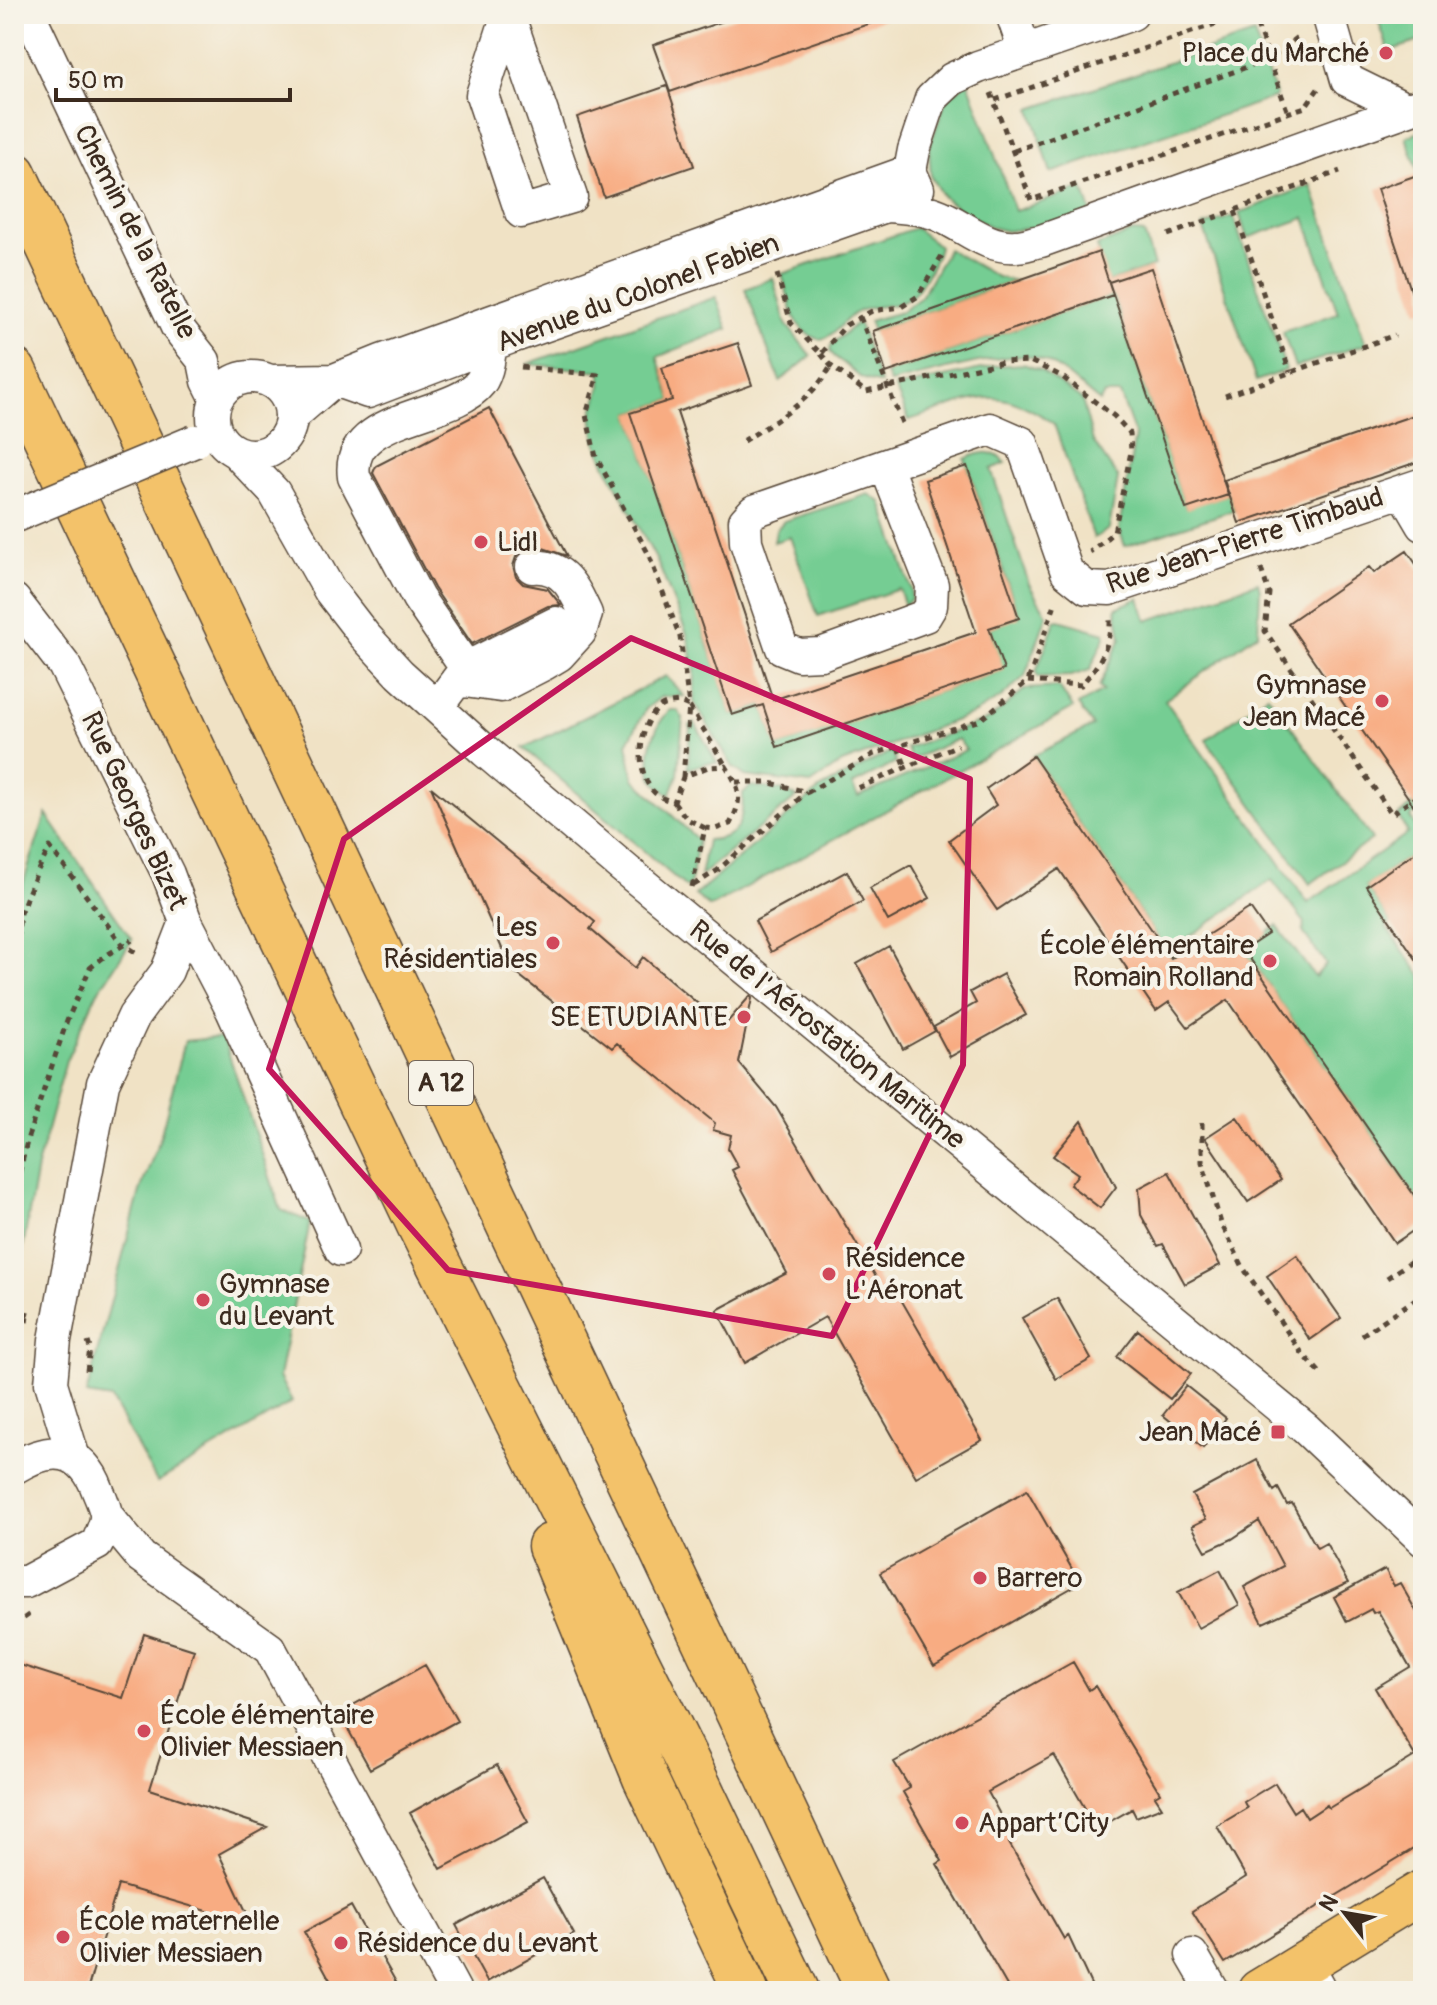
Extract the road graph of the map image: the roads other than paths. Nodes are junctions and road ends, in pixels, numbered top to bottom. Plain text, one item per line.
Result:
1 (29, 14) edge
2 (508, 14) edge
3 (1012, 14) edge
4 (1132, 14) edge
5 (1329, 17) edge
6 (1025, 51) junction
7 (1336, 80) junction
8 (1414, 107) edge
9 (1328, 137) junction
10 (910, 171) junction
11 (14, 174) edge
12 (952, 222) junction
13 (497, 335) junction
14 (204, 361) junction
15 (14, 371) edge
16 (258, 380) junction
17 (334, 380) junction
18 (216, 403) junction
19 (291, 417) junction
20 (211, 440) junction
21 (271, 450) junction
22 (886, 467) junction
23 (1413, 487) edge
24 (274, 492) junction
25 (14, 493) edge
26 (14, 516) edge
27 (1423, 525) edge
28 (532, 567) dead end
29 (14, 600) edge
30 (556, 623) dead end
31 (462, 674) junction
32 (437, 707) junction
33 (186, 922) junction
34 (419, 1225) junction
35 (341, 1250) dead end
36 (54, 1402) junction
37 (73, 1455) junction
38 (20, 1464) edge
39 (102, 1530) junction
40 (1423, 1540) edge
41 (14, 1582) edge
42 (1423, 1891) edge
43 (1423, 1922) edge
44 (1192, 1955) dead end
45 (1313, 1983) edge
46 (455, 1991) edge
47 (746, 1991) edge
48 (797, 1991) edge
49 (869, 1991) edge
50 (1213, 1991) edge
51 (1259, 1991) edge

1 - 14 street, Chemin de la Ratelle
2 - 2 street
3 - 6 street
4 - 6 street
5 - 7 street
6 - 10 street
7 - 8 street, Avenue du Colonel Fabien
7 - 9 street
8 - 9 street, Avenue du Colonel Fabien
9 - 12 street, Avenue du Colonel Fabien
10 - 12 street, Avenue du Colonel Fabien
10 - 13 street, Avenue du Colonel Fabien
11 - 49 highway, A 12
12 - 13 street, Avenue du Colonel Fabien
13 - 17 street, Avenue du Colonel Fabien
13 - 31 street
14 - 16 street, Chemin de la Ratelle
14 - 18 street, Chemin de la Ratelle
15 - 34 highway
16 - 17 street, Avenue du Colonel Fabien
16 - 18 street
16 - 19 street
17 - 19 street, Avenue du Colonel Fabien
18 - 20 street
19 - 21 street
20 - 21 street
20 - 24 street, Rue de l'Aérostation Maritime
20 - 25 street
20 - 26 street, bridge
21 - 24 street, Rue de l'Aérostation Maritime
22 - 22 street, Rue Jean-Pierre Timbaud
22 - 23 street, Rue Jean-Pierre Timbaud
23 - 27 street
24 - 32 street, Rue de l'Aérostation Maritime
28 - 31 street
29 - 33 street, Rue Georges Bizet
30 - 31 street
31 - 32 street
32 - 40 street, Rue de l'Aérostation Maritime
33 - 35 street
33 - 36 street, Rue Georges Bizet
34 - 47 highway
34 - 48 highway
36 - 37 street, Rue Georges Bizet
36 - 38 street, Rue Georges Bizet
37 - 38 street
37 - 39 street, Rue Georges Bizet
39 - 41 street
39 - 46 street
42 - 45 main road
43 - 45 main road
44 - 50 street
45 - 51 main road

